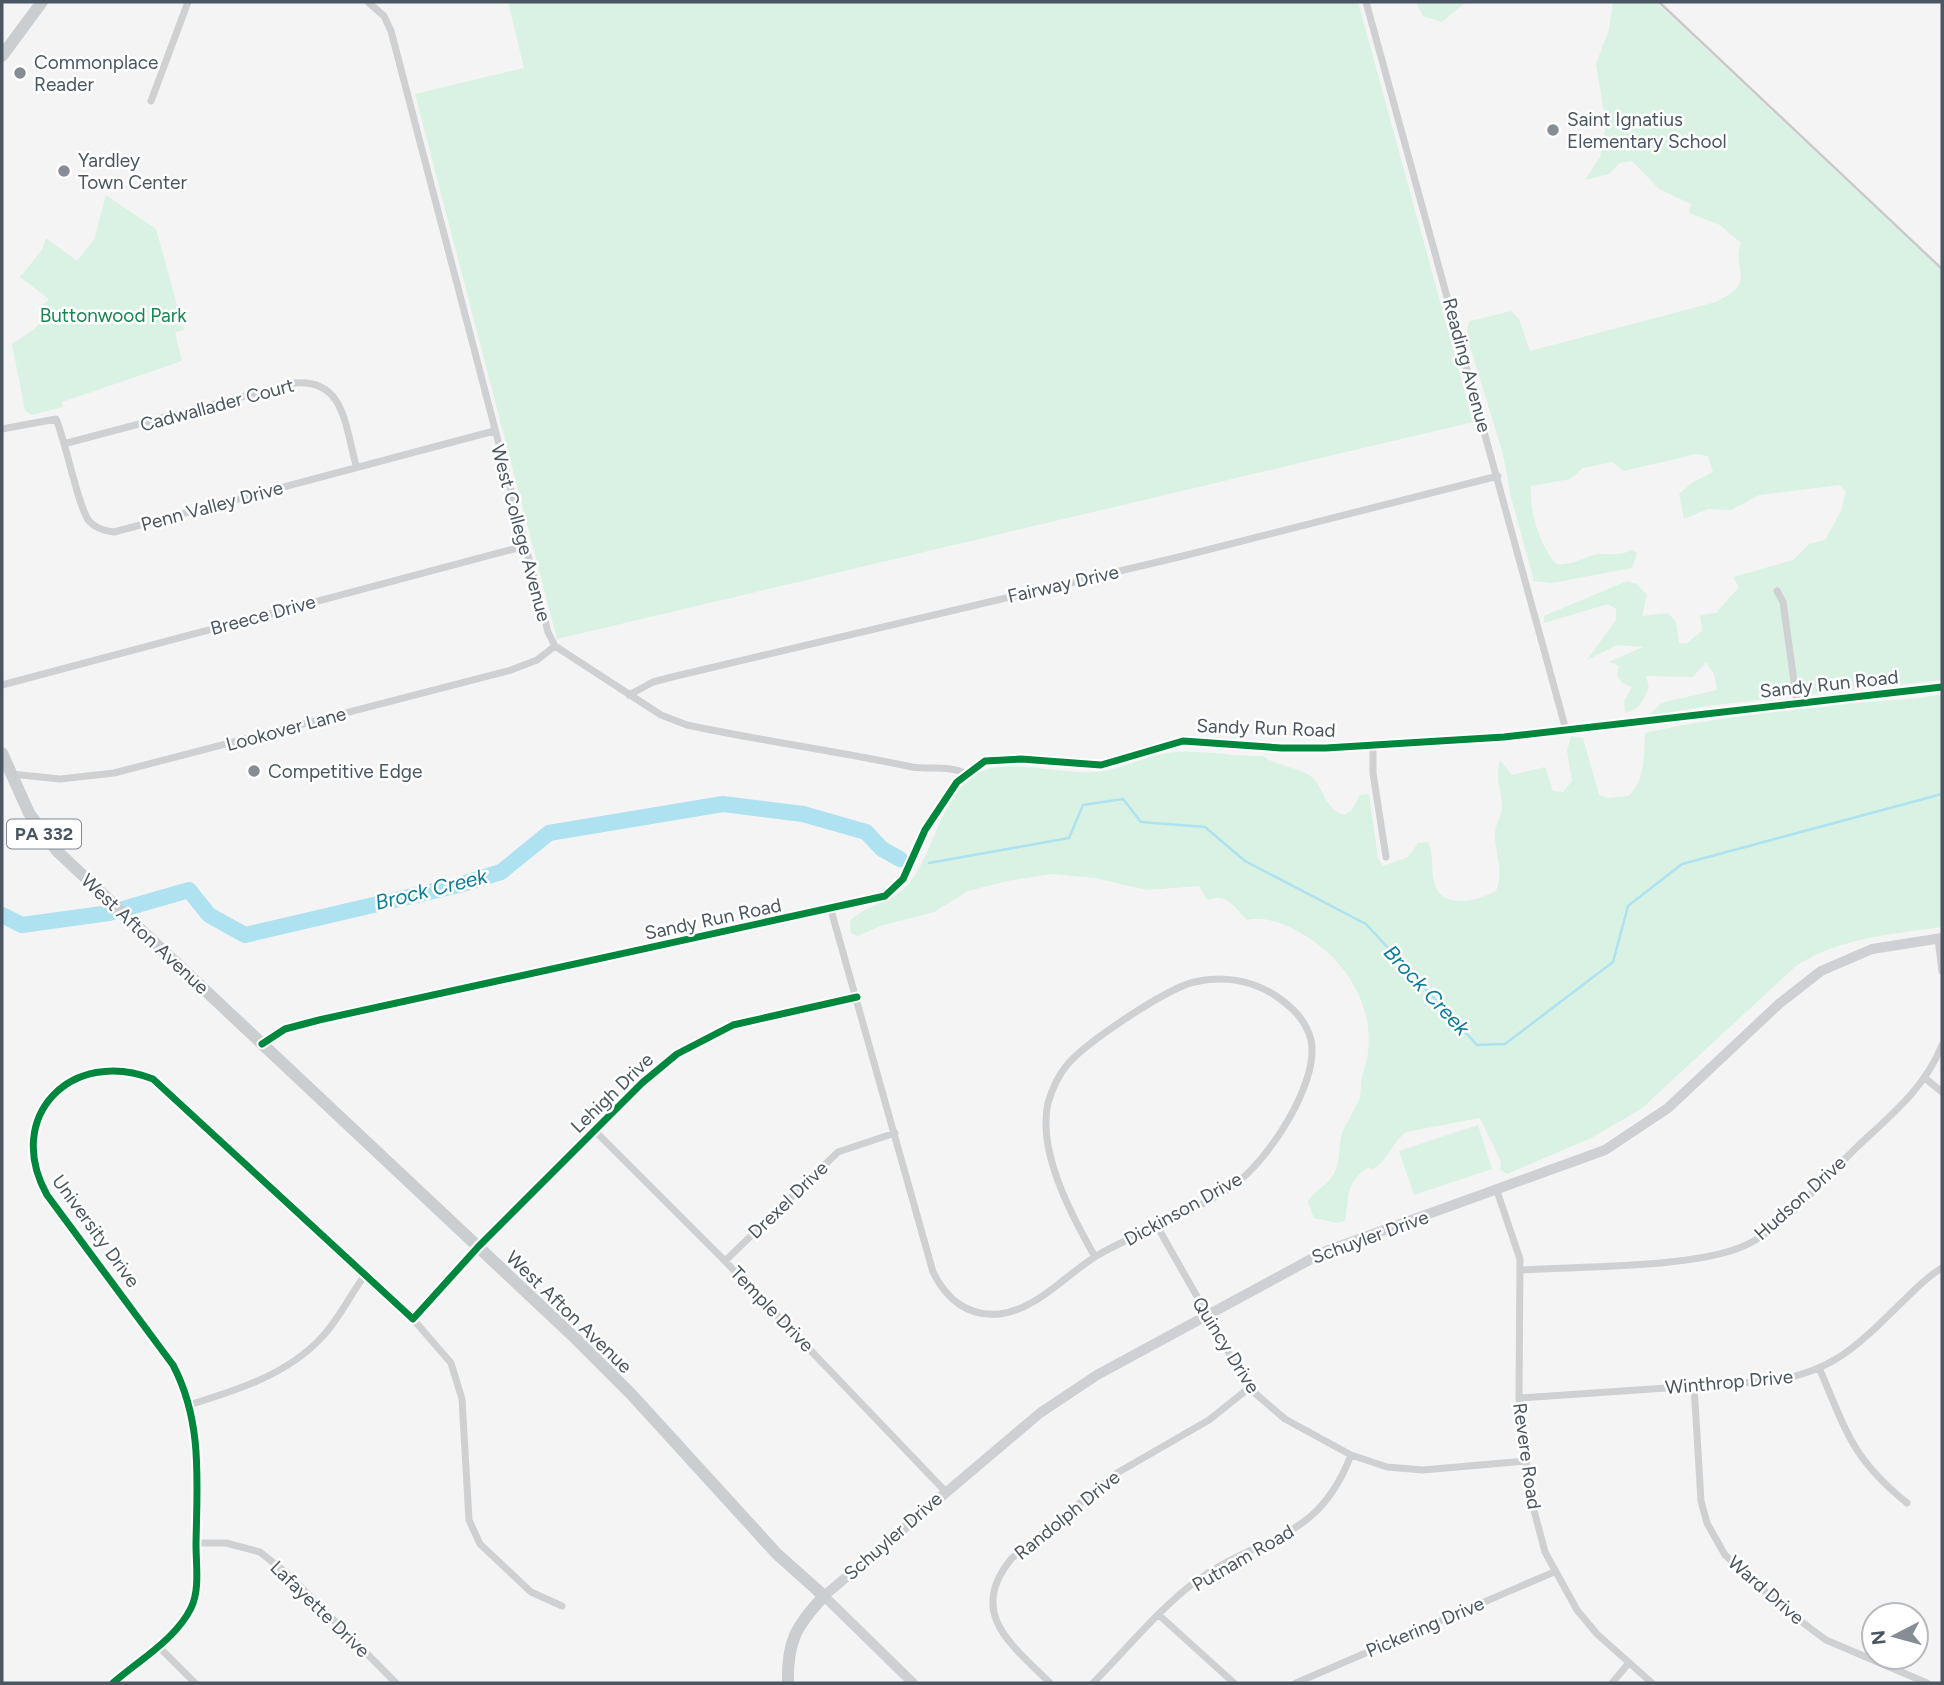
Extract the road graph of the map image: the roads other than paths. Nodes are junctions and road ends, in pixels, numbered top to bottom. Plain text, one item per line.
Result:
1 (42, 2) edge
2 (188, 2) edge
3 (368, 2) edge
4 (1366, 2) edge
5 (2, 55) edge
6 (151, 101) dead end
7 (2, 429) edge
8 (494, 431) junction
9 (67, 443) junction
10 (356, 465) junction
11 (1498, 476) junction
12 (525, 546) junction
13 (1777, 591) dead end
14 (555, 646) junction
15 (2, 685) edge
16 (1942, 687) edge
17 (629, 695) junction
18 (1797, 703) junction
19 (1566, 730) junction
20 (1373, 745) junction
21 (2, 753) edge
22 (965, 773) junction
23 (10, 774) junction
24 (1386, 857) dead end
25 (831, 910) junction
26 (1940, 939) edge
27 (1942, 971) edge
28 (857, 997) junction
29 (262, 1044) junction
30 (1942, 1045) edge
31 (1926, 1079) junction
32 (1942, 1092) edge
33 (595, 1131) junction
34 (895, 1133) junction
35 (1497, 1191) junction
36 (1157, 1226) junction
37 (478, 1247) junction
38 (1095, 1257) junction
39 (726, 1261) junction
40 (1942, 1268) edge
41 (1521, 1270) junction
42 (365, 1275) junction
43 (1206, 1314) junction
44 (413, 1319) junction
45 (1820, 1370) junction
46 (1694, 1385) junction
47 (1249, 1388) junction
48 (1519, 1398) junction
49 (189, 1405) junction
50 (1351, 1455) junction
51 (1526, 1461) junction
52 (945, 1491) junction
53 (1907, 1503) dead end
54 (196, 1543) junction
55 (1554, 1572) junction
56 (824, 1596) junction
57 (562, 1605) dead end
58 (1160, 1616) junction
59 (157, 1645) junction
60 (1629, 1664) junction
61 (114, 1683) edge
62 (195, 1683) edge
63 (396, 1683) edge
64 (788, 1683) edge
65 (913, 1683) edge
66 (1050, 1683) edge
67 (1093, 1683) edge
68 (1234, 1683) edge
69 (1296, 1683) edge
70 (1612, 1683) edge
71 (1652, 1683) edge
72 (1927, 1683) edge

1 - 5 main road
2 - 6 street
3 - 8 street, West College Avenue
4 - 11 street, Reading Avenue
7 - 9 street, Penn Valley Drive
8 - 10 street, Penn Valley Drive
8 - 12 street, West College Avenue
9 - 10 street, Cadwallader Court
9 - 10 street, Penn Valley Drive
11 - 17 street, Fairway Drive
11 - 19 street, Reading Avenue
12 - 14 street, West College Avenue
12 - 15 street, Breece Drive
13 - 18 street
14 - 17 street, West College Avenue
14 - 23 street, Lookover Lane
16 - 18 street, Sandy Run Road
17 - 22 street, West College Avenue
18 - 19 street, Sandy Run Road
19 - 20 street, Sandy Run Road
20 - 22 street, Sandy Run Road
20 - 24 street
21 - 23 main road, West Afton Avenue / PA 332
22 - 25 street, Sandy Run Road
23 - 29 main road, West Afton Avenue / PA 332
25 - 28 street, Dickinson Drive
25 - 29 street, Sandy Run Road
26 - 27 street
26 - 35 street, Schuyler Drive
28 - 33 street, Lehigh Drive
28 - 34 street, Dickinson Drive
29 - 37 main road, West Afton Avenue / PA 332
30 - 31 street
31 - 32 street
31 - 41 street, Hudson Drive
33 - 37 street, Lehigh Drive
33 - 39 street, Temple Drive
34 - 38 street, Dickinson Drive
34 - 39 street, Drexel Drive
35 - 41 street, Revere Road
35 - 43 street, Schuyler Drive
36 - 38 street, Dickinson Drive
36 - 38 street, Dickinson Drive
36 - 43 street, Quincy Drive
37 - 44 street, Lehigh Drive
37 - 56 main road, West Afton Avenue / PA 332
39 - 52 street, Temple Drive
40 - 45 street, Winthrop Drive
41 - 48 street, Revere Road
42 - 44 street, University Drive
42 - 49 street
42 - 49 street, University Drive
43 - 47 street, Quincy Drive
43 - 52 street, Schuyler Drive
44 - 57 street, University Drive
45 - 46 street, Winthrop Drive
45 - 53 street
46 - 48 street, Winthrop Drive
46 - 72 street, Ward Drive
47 - 50 street, Quincy Drive
47 - 66 street, Randolph Drive
48 - 51 street, Revere Road
49 - 54 street, University Drive
50 - 51 street, Quincy Drive
50 - 58 street, Putnam Road
51 - 55 street, Revere Road
52 - 56 street, Schuyler Drive
54 - 59 street, University Drive
54 - 63 street, Lafayette Drive
55 - 60 street, Revere Road
55 - 69 street, Pickering Drive
56 - 64 main road
56 - 65 street
58 - 67 street, Putnam Road
58 - 68 street
59 - 61 street, University Drive
59 - 62 street
60 - 70 street
60 - 71 street, Revere Road

